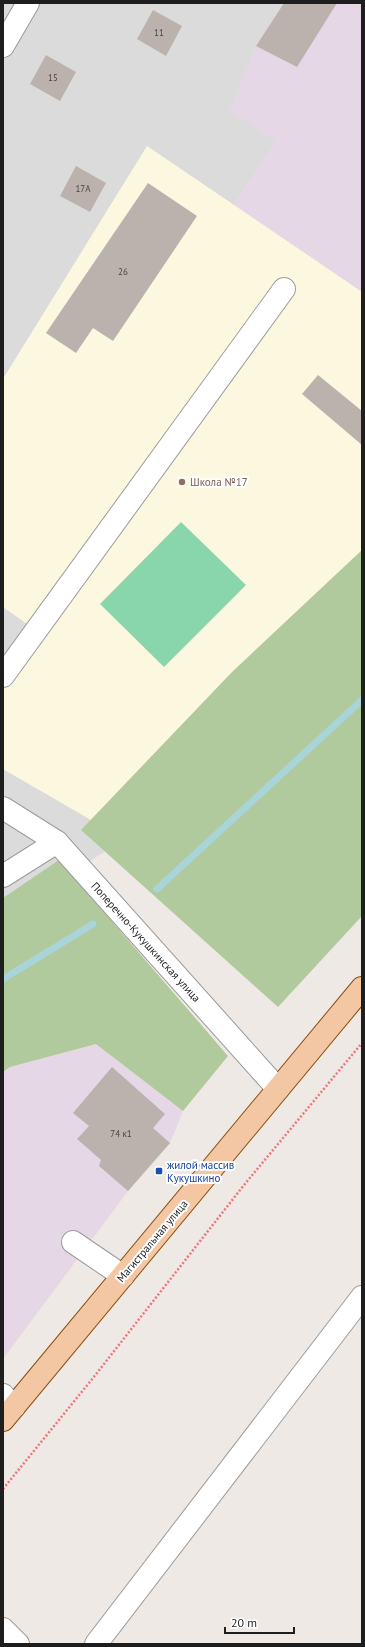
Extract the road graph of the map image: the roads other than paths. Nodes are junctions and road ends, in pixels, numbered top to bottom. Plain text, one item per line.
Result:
1 (28, 3) edge
2 (3, 46) edge
3 (284, 289) dead end
4 (3, 676) edge
5 (3, 808) edge
6 (56, 842) junction
7 (3, 876) edge
8 (362, 988) edge
9 (278, 1089) junction
10 (73, 1242) dead end
11 (123, 1276) junction
12 (362, 1297) edge
13 (7, 1407) edge
14 (3, 1629) edge
15 (18, 1644) edge
16 (96, 1644) edge

1 - 2 street
3 - 4 street
5 - 6 street, Поперечно-Кукушкинская улица
6 - 7 street
6 - 9 street, Поперечно-Кукушкинская улица
8 - 9 main road, Магистральная улица
9 - 11 main road, Магистральная улица
10 - 11 street
11 - 13 main road, Магистральная улица
12 - 16 street
14 - 15 street

